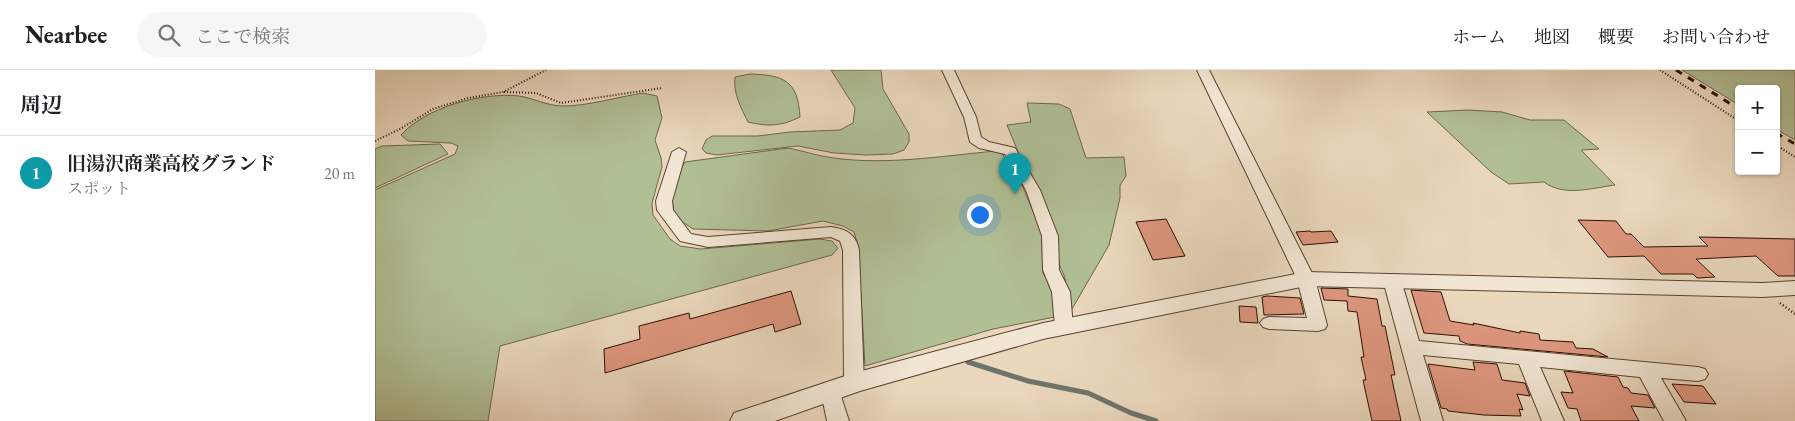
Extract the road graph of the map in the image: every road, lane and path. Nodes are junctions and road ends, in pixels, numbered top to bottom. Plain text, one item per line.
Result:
1 (546, 70) edge
2 (948, 70) edge
3 (1203, 70) edge
4 (1660, 70) edge
5 (662, 88) dead end
6 (503, 92) junction
7 (1735, 118) edge
8 (375, 141) edge
9 (1780, 148) edge
10 (679, 152) dead end
11 (1795, 157) edge
12 (1306, 279) junction
13 (1392, 280) junction
14 (1795, 288) edge
15 (1269, 323) dead end
16 (1064, 327) junction
17 (1411, 347) junction
18 (1527, 360) junction
19 (1646, 370) junction
20 (1698, 374) dead end
21 (843, 387) junction
22 (744, 421) edge
23 (838, 421) edge
24 (1432, 421) edge
25 (1553, 421) edge
26 (1675, 421) edge

1 - 6 path
2 - 16 street
3 - 12 street
4 - 7 path
5 - 6 path
6 - 8 path
9 - 11 path
10 - 21 street
12 - 13 street
12 - 15 street
12 - 16 street
13 - 14 street
13 - 17 street
16 - 21 street
17 - 18 street
17 - 24 street
18 - 19 street
18 - 25 street
19 - 20 street
19 - 26 street
21 - 22 street
21 - 23 street

